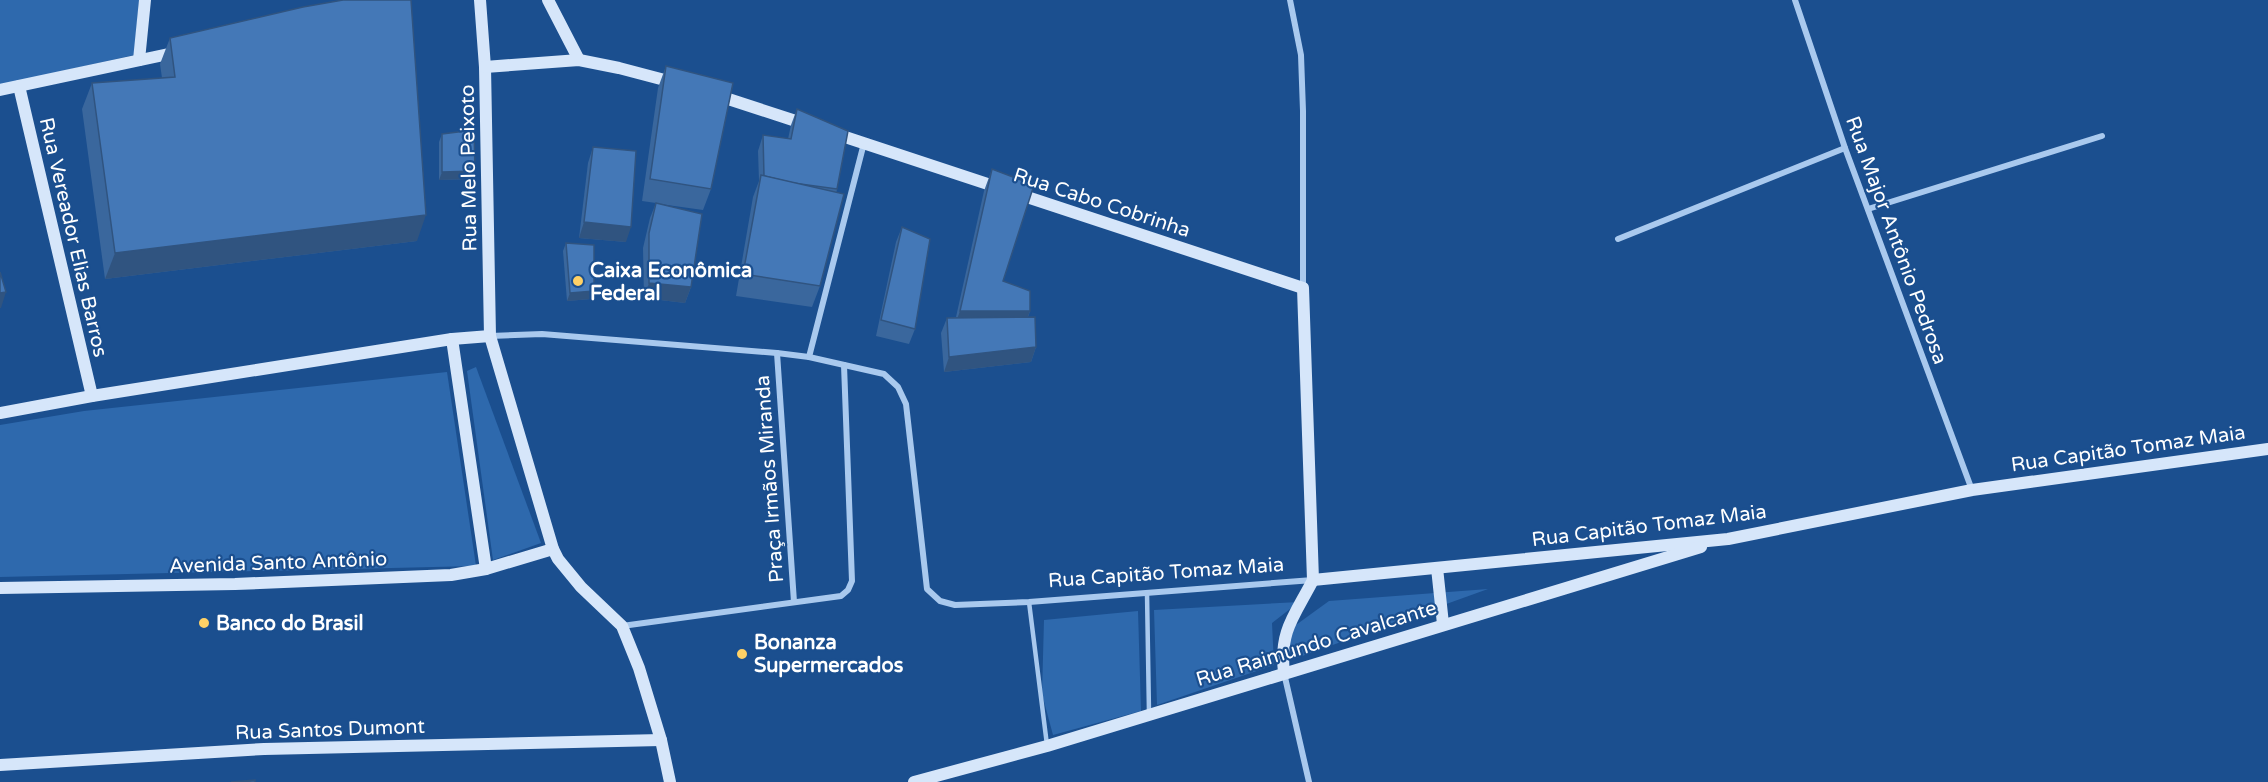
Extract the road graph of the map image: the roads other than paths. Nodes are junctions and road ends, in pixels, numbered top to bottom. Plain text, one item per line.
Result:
1 (145, 0) edge
2 (480, 0) edge
3 (548, 0) edge
4 (1290, 0) edge
5 (1795, 0) edge
6 (185, 50) edge
7 (139, 60) junction
8 (579, 60) junction
9 (486, 67) junction
10 (19, 86) junction
11 (685, 86) edge
12 (0, 90) edge
13 (707, 92) edge
14 (2102, 136) dead end
15 (864, 143) junction
16 (1845, 147) junction
17 (1868, 209) junction
18 (1617, 239) dead end
19 (1303, 288) junction
20 (490, 336) junction
21 (452, 339) junction
22 (777, 353) junction
23 (809, 357) junction
24 (844, 365) junction
25 (92, 396) junction
26 (0, 413) edge
27 (2268, 449) edge
28 (1972, 490) junction
29 (1728, 539) junction
30 (556, 554) junction
31 (1437, 568) junction
32 (486, 569) junction
33 (1313, 580) junction
34 (0, 588) edge
35 (1147, 593) junction
36 (794, 602) junction
37 (1029, 602) junction
38 (1443, 624) junction
39 (622, 626) junction
40 (1284, 672) junction
41 (1149, 715) junction
42 (661, 740) junction
43 (1047, 746) junction
44 (0, 765) edge
45 (670, 782) edge
46 (914, 782) edge
47 (1309, 782) edge

1 - 7 street
2 - 9 street, Rua Melo Peixoto
3 - 8 street
4 - 19 street
5 - 16 street, Rua Major Antônio Pedrosa
6 - 7 street
7 - 10 street
8 - 9 street
8 - 11 street
9 - 20 street, Rua Melo Peixoto
10 - 12 street
10 - 25 street, Rua Vereador Elias Barros
13 - 15 street, Rua Cabo Cobrinha
14 - 17 street
15 - 19 street, Rua Cabo Cobrinha
15 - 23 street
16 - 17 street, Rua Major Antônio Pedrosa
16 - 18 street
17 - 28 street, Rua Major Antônio Pedrosa
19 - 33 street
20 - 21 street
20 - 22 street
20 - 30 street, Rua Melo Peixoto
21 - 25 street
21 - 32 street
22 - 23 street
22 - 36 street, Praça Irmãos Miranda
23 - 24 street
24 - 36 street
24 - 37 street
25 - 26 street
27 - 28 street, Rua Capitão Tomaz Maia
28 - 29 street, Rua Capitão Tomaz Maia
29 - 31 street, Rua Capitão Tomaz Maia
29 - 38 street, Rua Raimundo Cavalcante
30 - 32 street, Avenida Santo Antônio
30 - 39 street
31 - 33 street, Rua Capitão Tomaz Maia
31 - 38 street
32 - 34 street, Avenida Santo Antônio
33 - 35 street, Rua Capitão Tomaz Maia
33 - 40 street
35 - 37 street, Rua Capitão Tomaz Maia
35 - 41 lane
36 - 39 street
37 - 43 lane
38 - 40 street, Rua Raimundo Cavalcante
39 - 42 street
40 - 41 street, Rua Raimundo Cavalcante
40 - 47 street
41 - 43 street, Rua Raimundo Cavalcante
42 - 44 street, Rua Santos Dumont
42 - 45 street
43 - 46 street, Rua Raimundo Cavalcante

